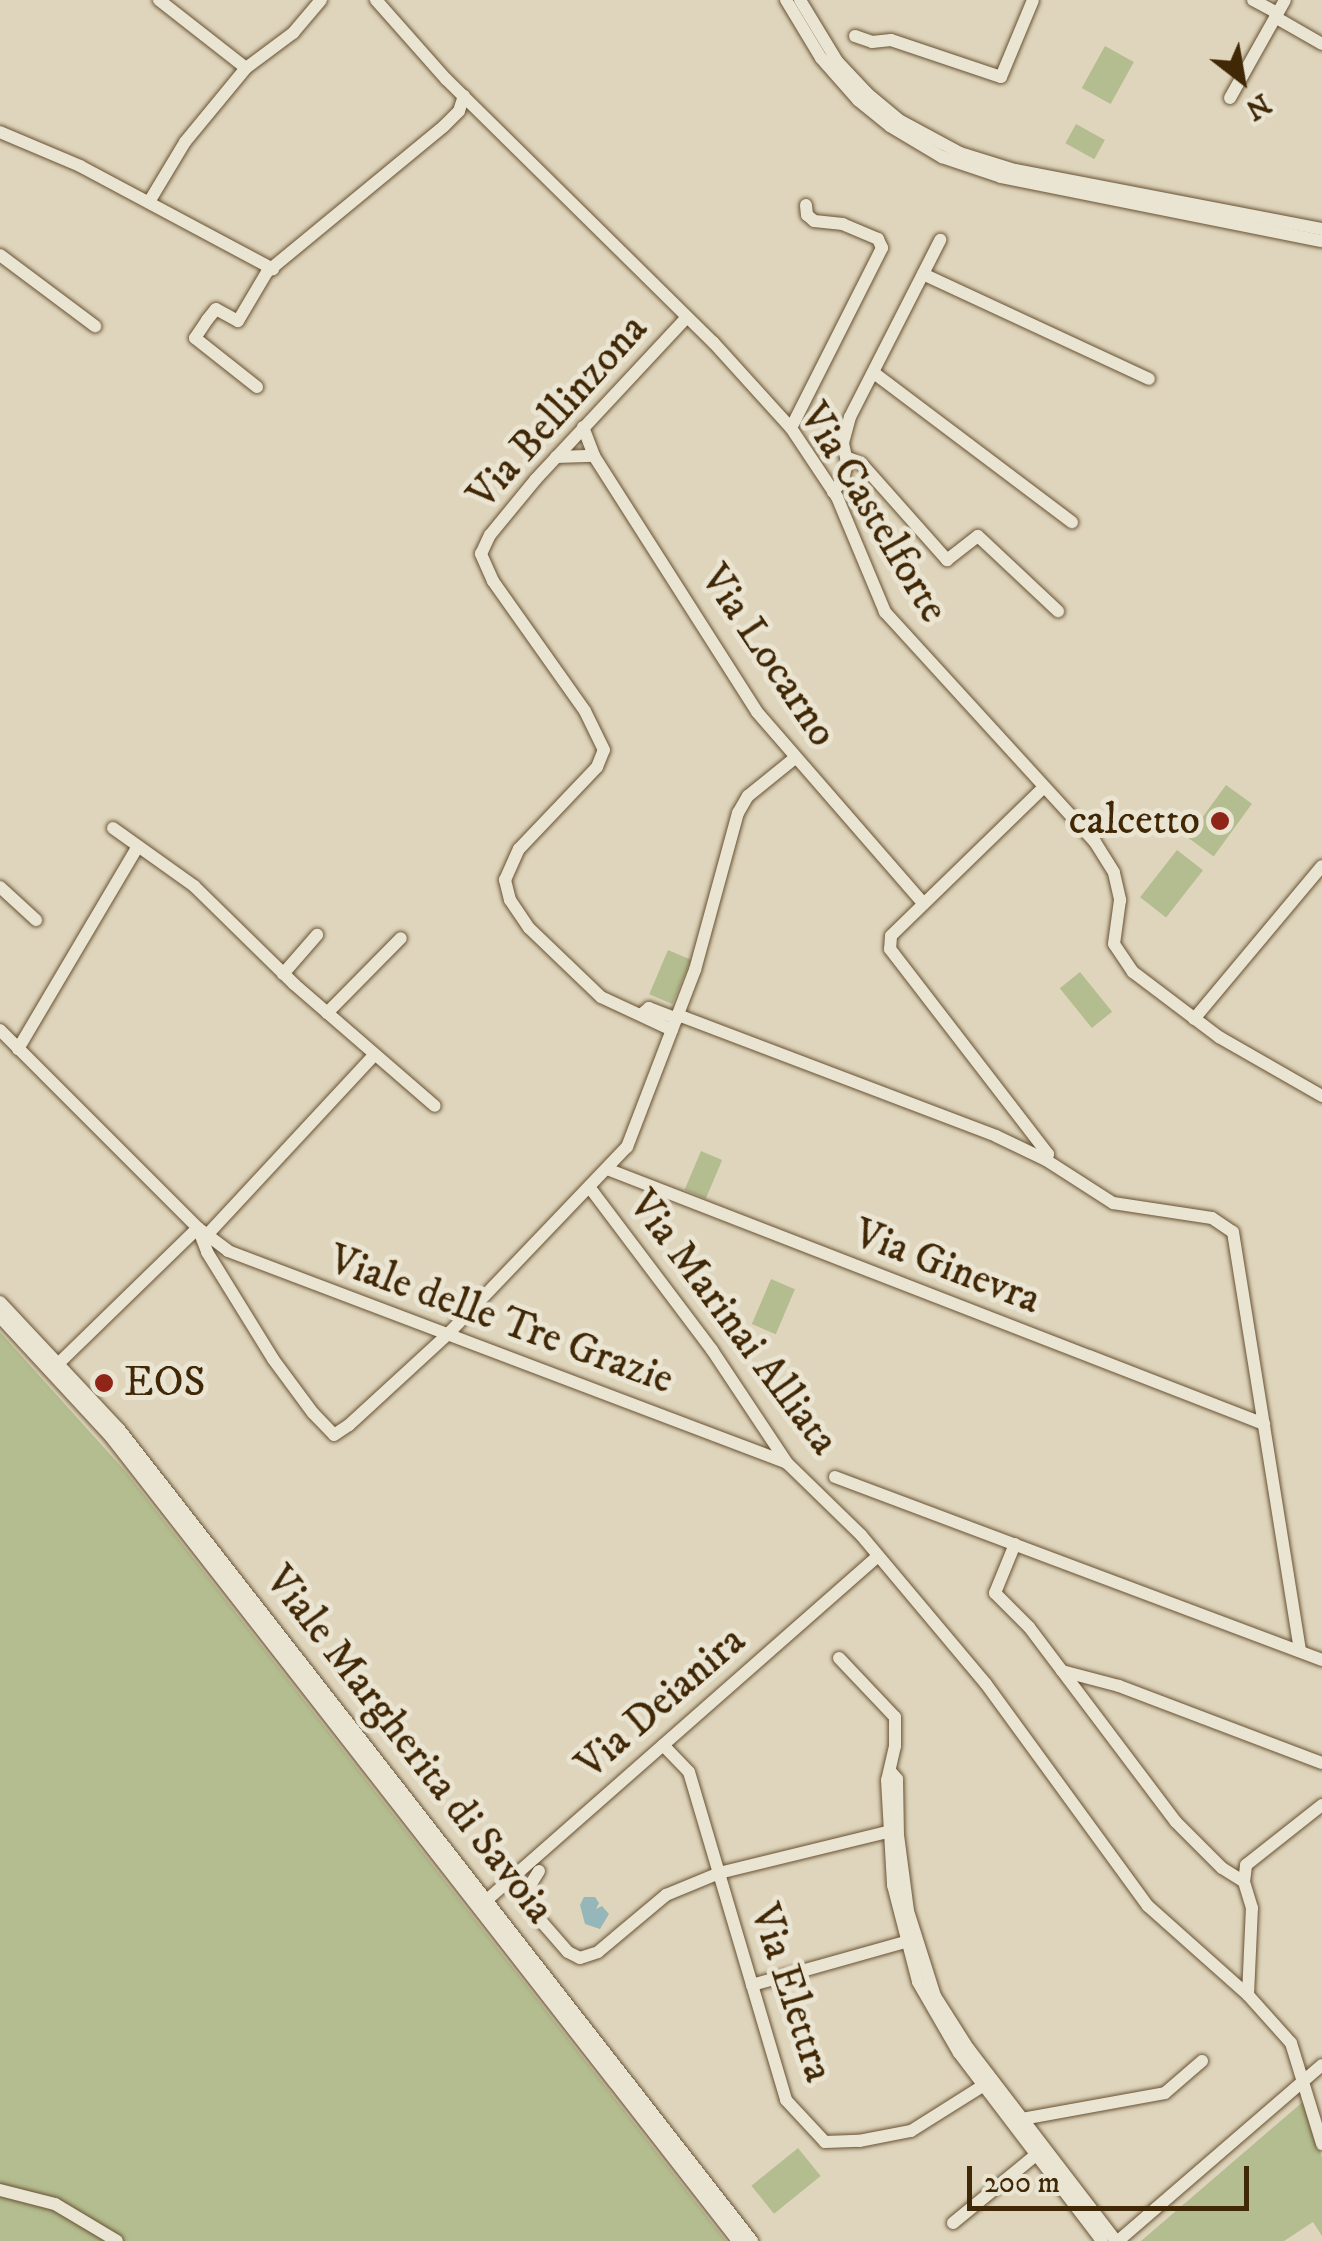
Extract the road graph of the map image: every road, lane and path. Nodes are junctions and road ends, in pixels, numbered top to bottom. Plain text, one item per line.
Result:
1 (322, 0) edge
2 (376, 0) edge
3 (786, 0) edge
4 (800, 0) edge
5 (1033, 0) edge
6 (1252, 0) edge
7 (164, 2) edge
8 (1279, 10) edge
9 (854, 36) dead end
10 (1322, 44) edge
11 (246, 68) junction
12 (464, 96) junction
13 (1230, 98) dead end
14 (0, 132) edge
15 (149, 202) junction
16 (806, 205) dead end
17 (1322, 229) edge
18 (940, 240) dead end
19 (1322, 241) edge
20 (0, 255) edge
21 (273, 269) junction
22 (923, 274) junction
23 (688, 317) junction
24 (94, 326) dead end
25 (874, 373) junction
26 (1149, 379) dead end
27 (257, 387) dead end
28 (583, 428) junction
29 (791, 428) junction
30 (594, 456) junction
31 (846, 456) junction
32 (556, 457) junction
33 (833, 492) junction
34 (1072, 522) dead end
35 (1058, 611) dead end
36 (796, 758) junction
37 (1043, 788) junction
38 (112, 828) dead end
39 (138, 848) junction
40 (1322, 866) edge
41 (0, 886) edge
42 (924, 904) junction
43 (36, 920) dead end
44 (317, 934) dead end
45 (401, 938) dead end
46 (284, 974) junction
47 (326, 1013) junction
48 (1194, 1018) junction
49 (676, 1021) junction
50 (0, 1030) edge
51 (18, 1049) junction
52 (374, 1054) junction
53 (1322, 1096) edge
54 (435, 1106) dead end
55 (1046, 1160) junction
56 (607, 1169) junction
57 (590, 1188) junction
58 (202, 1231) junction
59 (0, 1302) edge
60 (0, 1318) edge
61 (448, 1334) junction
62 (60, 1362) junction
63 (1264, 1424) junction
64 (788, 1463) junction
65 (835, 1477) dead end
66 (1015, 1544) junction
67 (878, 1556) junction
68 (1300, 1652) junction
69 (840, 1658) dead end
70 (1322, 1660) edge
71 (1062, 1671) junction
72 (663, 1745) junction
73 (1322, 1762) edge
74 (1322, 1805) edge
75 (893, 1830) junction
76 (539, 1871) dead end
77 (719, 1873) junction
78 (1244, 1882) junction
79 (488, 1900) junction
80 (910, 1941) junction
81 (752, 1985) junction
82 (1248, 1995) junction
83 (1202, 2061) dead end
84 (1322, 2065) edge
85 (1304, 2081) junction
86 (988, 2083) junction
87 (1022, 2119) junction
88 (1321, 2136) edge
89 (1040, 2152) junction
90 (0, 2190) edge
91 (953, 2223) dead end
92 (118, 2241) edge
93 (738, 2241) edge
94 (752, 2241) edge
95 (1102, 2241) edge
96 (1117, 2241) edge

1 - 11 street
2 - 12 street, Via Castelforte
3 - 19 street
4 - 17 street
5 - 9 street
6 - 8 street
7 - 11 street
8 - 10 street
8 - 13 street
11 - 15 street
12 - 21 street
12 - 23 street, Via Castelforte
14 - 15 street
15 - 21 street
16 - 29 street
18 - 22 street
20 - 24 street
21 - 27 street
22 - 25 street
22 - 26 street
23 - 28 street, Via Bellinzona
23 - 29 street, Via Castelforte
25 - 31 street
25 - 34 street
28 - 30 street, Via Locarno
28 - 32 street, Via Bellinzona
29 - 33 street, Via Castelforte
30 - 32 street
30 - 36 street, Via Locarno
31 - 33 street
31 - 35 street
32 - 49 street, Via Bellinzona
33 - 37 street, Via Castelforte
36 - 42 street, Via Locarno
36 - 49 street
37 - 42 street
37 - 48 street, Via Castelforte
38 - 39 street
39 - 46 street
39 - 51 street
40 - 48 street
41 - 43 street
42 - 55 street
44 - 46 street
45 - 47 street
46 - 47 street
47 - 52 street
48 - 53 street, Via Castelforte
49 - 55 street, Via Bellinzona
49 - 56 street
50 - 51 street, Via Marinai Alliata
51 - 58 street, Via Marinai Alliata
52 - 54 street
52 - 58 street
55 - 63 street, Via Bellinzona
56 - 57 street
56 - 63 street, Via Ginevra
57 - 61 street, Via Marinai Alliata
57 - 64 street, Via Marinai Alliata
58 - 61 street, Viale delle Tre Grazie
58 - 61 street, Via Marinai Alliata
58 - 62 street
59 - 62 street, Viale Margherita di Savoia
60 - 93 street, Viale Margherita di Savoia
61 - 64 street, Viale delle Tre Grazie
62 - 79 street, Viale Margherita di Savoia
63 - 68 street
64 - 67 street, Via Marinai Alliata
65 - 66 street
66 - 68 street
66 - 71 street
67 - 72 street, Via Deianira
67 - 82 street, Via Marinai Alliata
68 - 70 street
69 - 75 street
71 - 73 street
71 - 78 street
72 - 77 street, Via Elettra
72 - 79 street, Via Deianira
74 - 78 street
75 - 77 street
75 - 80 street
76 - 77 street
77 - 81 street, Via Elettra
78 - 82 street
79 - 94 street, Viale Margherita di Savoia
80 - 81 street
80 - 86 street
81 - 86 street, Via Elettra
82 - 85 street, Via Marinai Alliata
83 - 87 street
84 - 85 street
85 - 88 street, Via Marinai Alliata
85 - 96 street
86 - 87 street
86 - 89 street
87 - 89 street
89 - 91 street
89 - 95 street
89 - 96 street
90 - 92 street

